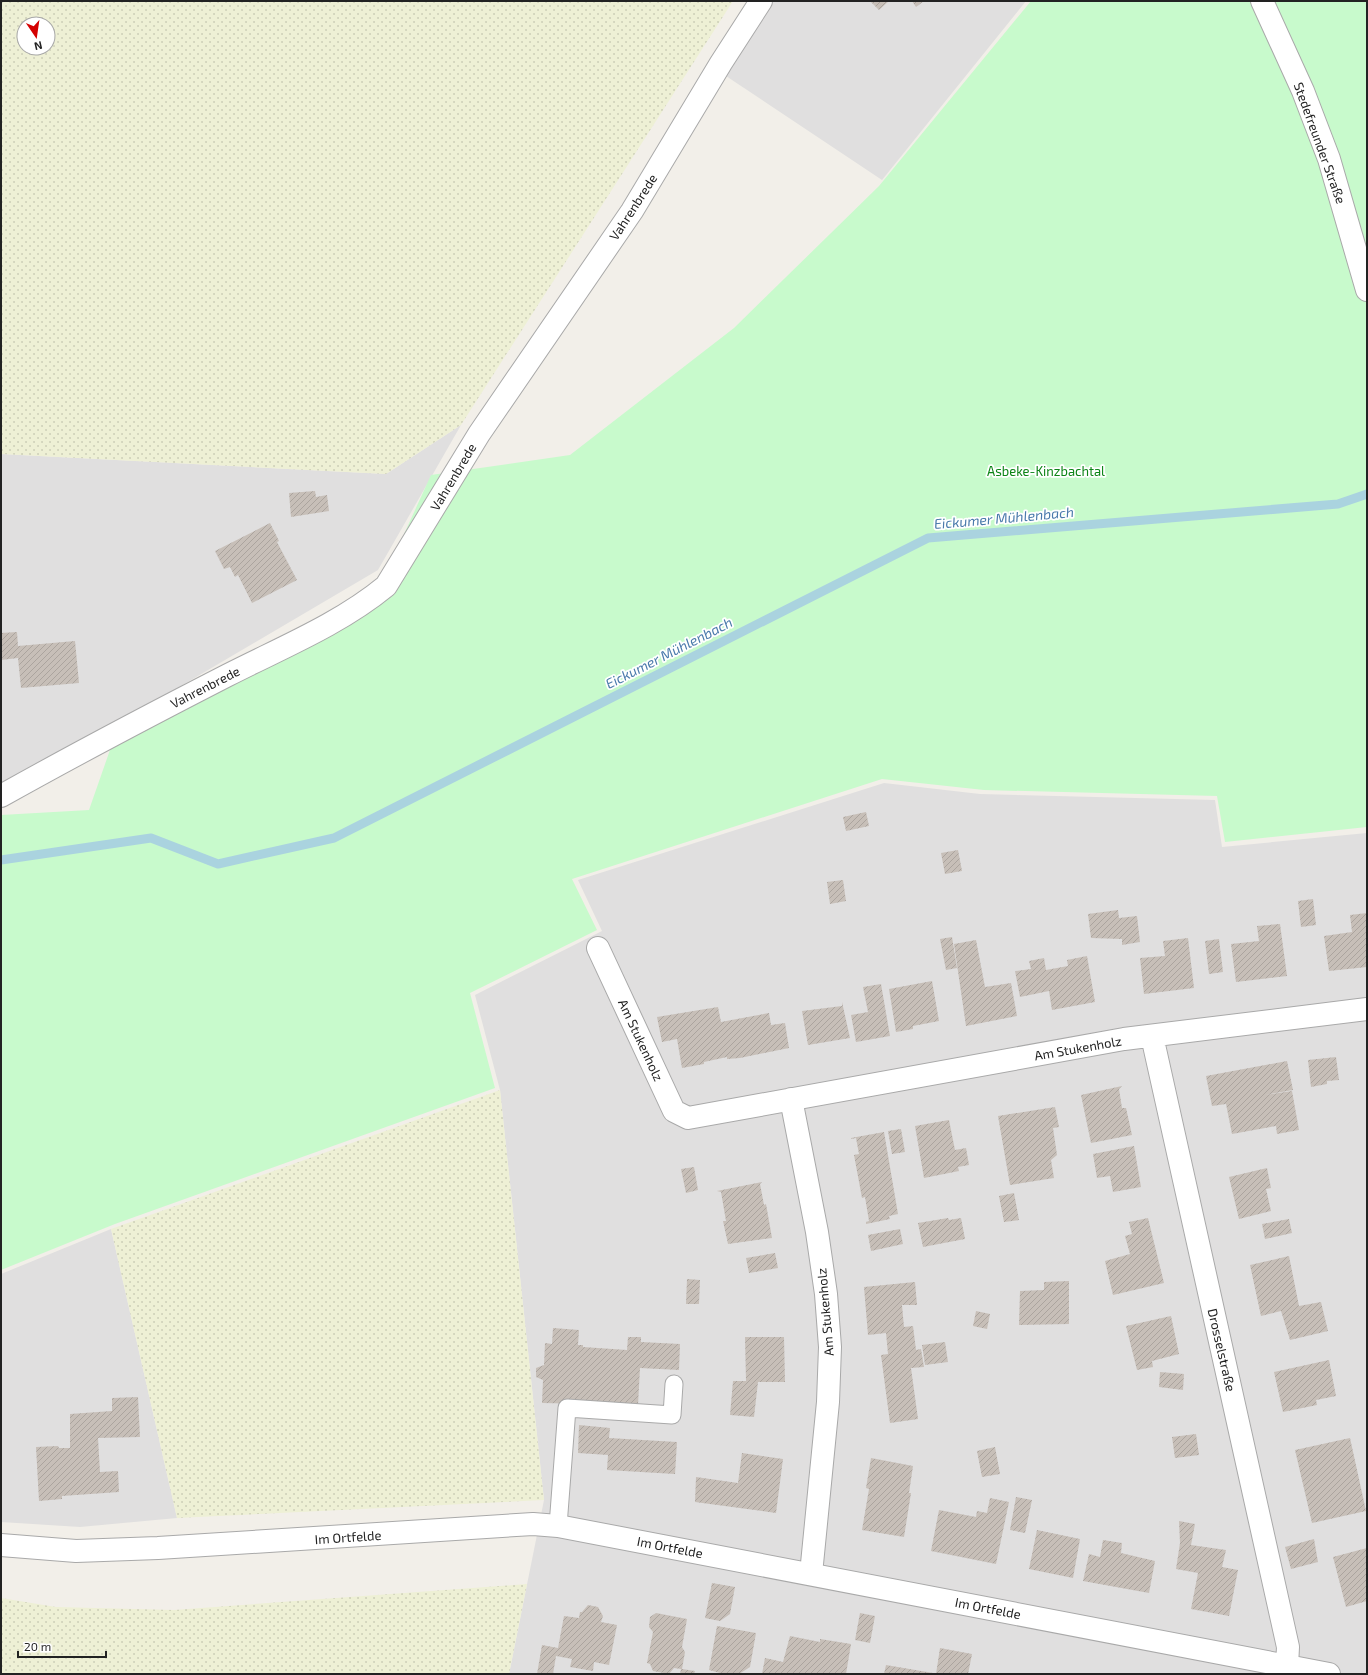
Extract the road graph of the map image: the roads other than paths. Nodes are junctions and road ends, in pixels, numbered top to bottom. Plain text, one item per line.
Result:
1 (762, 1) edge
2 (1262, 1) edge
3 (1367, 290) edge
4 (1, 796) edge
5 (598, 948) dead end
6 (1367, 1009) edge
7 (1152, 1036) junction
8 (791, 1099) junction
9 (674, 1384) dead end
10 (558, 1526) junction
11 (1, 1545) edge
12 (811, 1574) junction
13 (1287, 1666) junction
14 (1329, 1674) edge

1 - 4 street, Vahrenbrede
2 - 3 street, Stedefreunder Straße
5 - 8 street, Am Stukenholz
6 - 7 street, Am Stukenholz
7 - 8 street, Am Stukenholz
7 - 13 street, Drosselstraße
8 - 12 street, Am Stukenholz
9 - 10 lane
10 - 11 street, Im Ortfelde
10 - 12 street, Im Ortfelde
12 - 13 street, Im Ortfelde
13 - 14 street, Im Ortfelde

